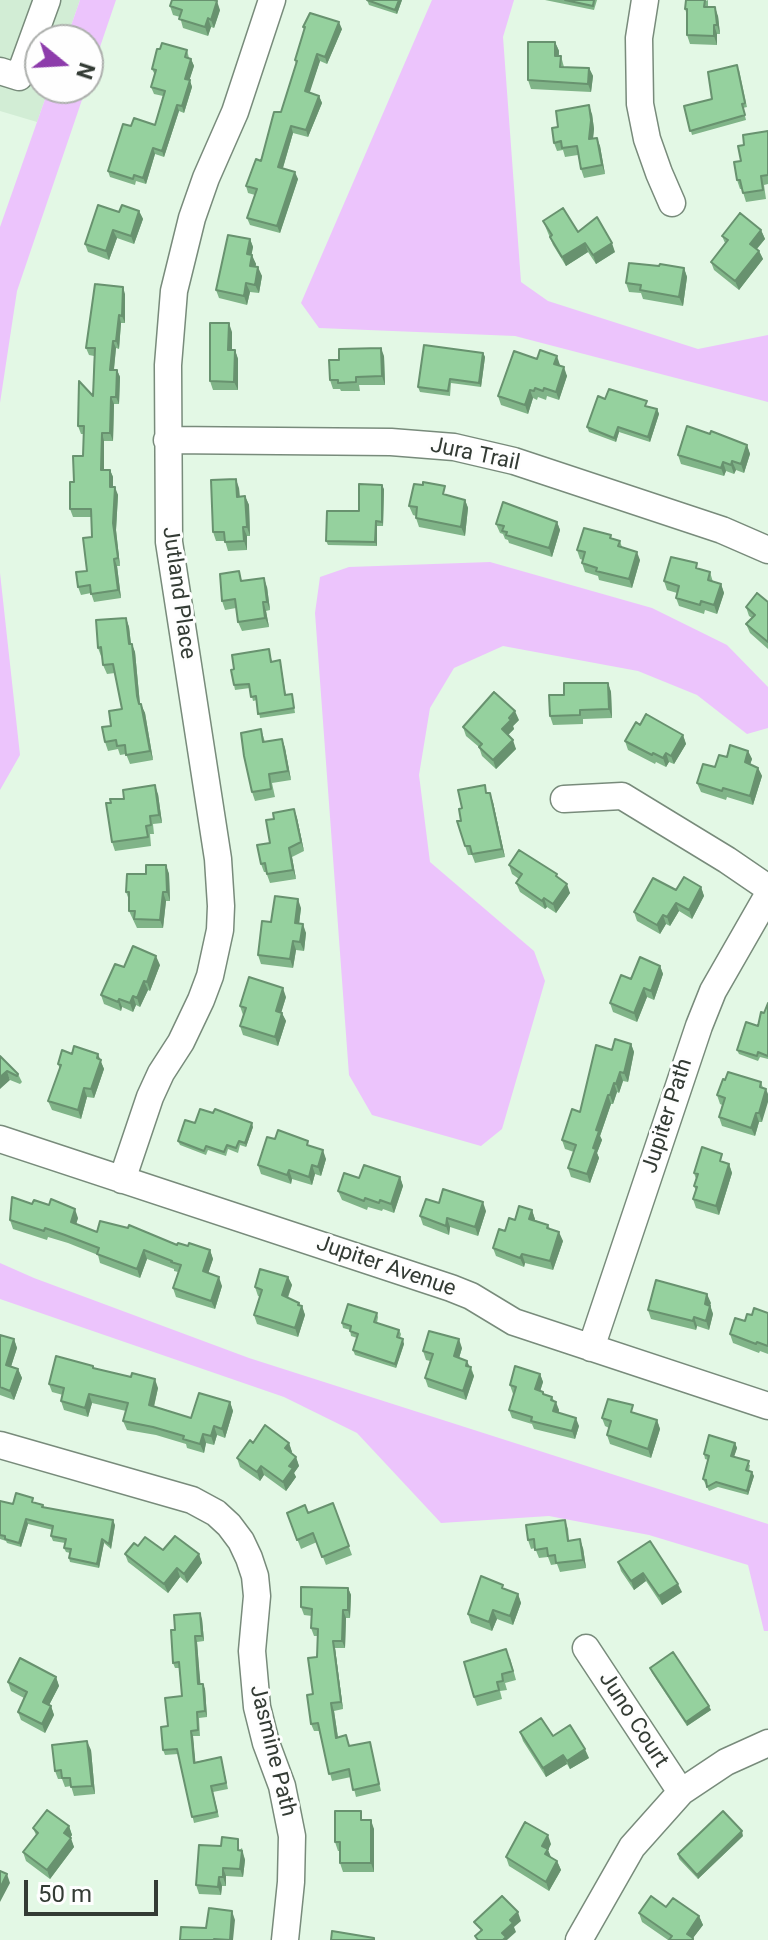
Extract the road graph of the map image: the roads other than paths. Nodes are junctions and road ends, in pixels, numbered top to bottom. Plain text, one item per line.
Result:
1 (47, 0) edge
2 (272, 0) edge
3 (645, 0) edge
4 (0, 71) edge
5 (672, 203) dead end
6 (167, 440) junction
7 (768, 550) edge
8 (564, 799) dead end
9 (768, 888) edge
10 (768, 895) edge
11 (0, 1139) edge
12 (122, 1180) junction
13 (591, 1348) junction
14 (768, 1406) edge
15 (0, 1445) edge
16 (586, 1648) dead end
17 (768, 1743) edge
18 (681, 1792) junction
19 (285, 1940) edge
20 (579, 1940) edge

1 - 4 street
2 - 6 street, Jutland Place
3 - 5 street
6 - 7 street, Jura Trail
6 - 12 street, Jutland Place
8 - 9 street
10 - 13 street, Jupiter Path
11 - 12 street, Jupiter Avenue
12 - 13 street, Jupiter Avenue
13 - 14 street, Jupiter Avenue
15 - 19 street, Jasmine Path
16 - 18 street, Juno Court
17 - 18 street
18 - 20 street

